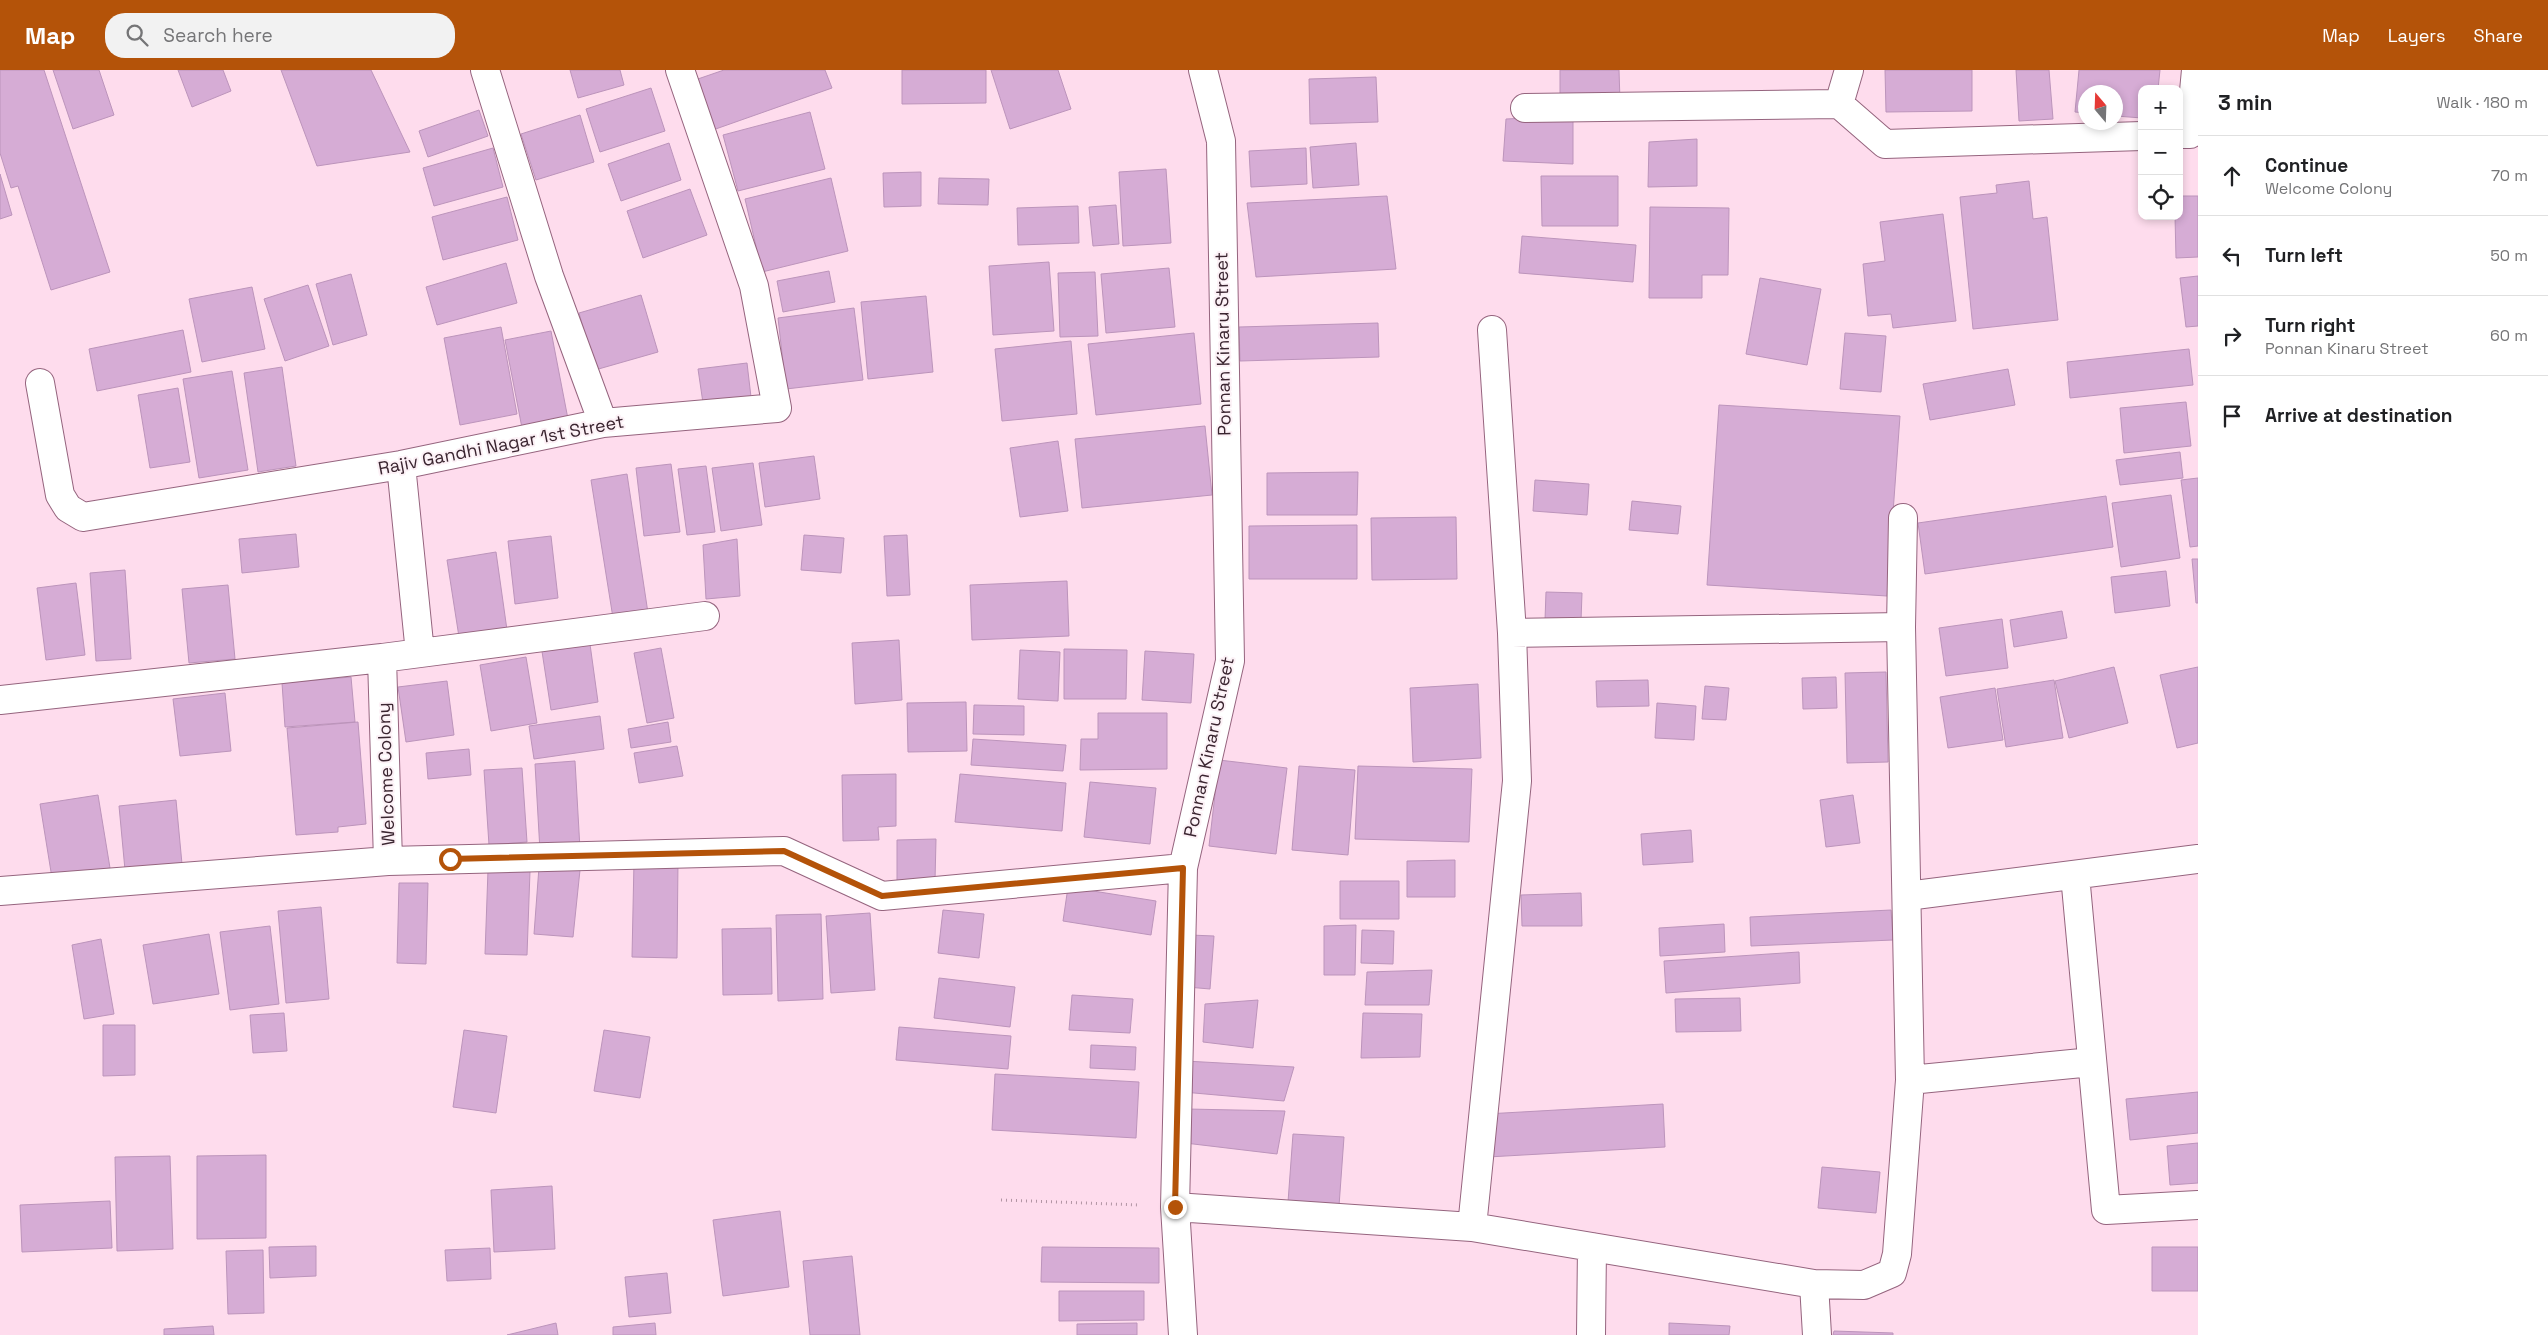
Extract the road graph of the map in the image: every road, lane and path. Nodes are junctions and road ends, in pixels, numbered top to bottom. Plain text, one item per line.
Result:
1 (484, 70) edge
2 (680, 70) edge
3 (1203, 70) edge
4 (1849, 70) edge
5 (2196, 70) edge
6 (1839, 104) junction
7 (1525, 108) dead end
8 (2183, 134) edge
9 (2138, 136) edge
10 (1492, 330) dead end
11 (40, 383) dead end
12 (603, 424) junction
13 (401, 465) junction
14 (1903, 518) dead end
15 (705, 616) dead end
16 (1901, 627) junction
17 (1512, 633) junction
18 (420, 653) junction
19 (382, 658) junction
20 (0, 700) edge
21 (2198, 859) edge
22 (388, 861) junction
23 (1183, 868) junction
24 (2075, 875) junction
25 (0, 891) edge
26 (1907, 896) junction
27 (2092, 1062) junction
28 (1910, 1080) junction
29 (1001, 1200) dead end
30 (2198, 1205) edge
31 (1175, 1207) junction
32 (1472, 1227) junction
33 (1592, 1247) junction
34 (1814, 1284) junction
35 (1182, 1335) edge
36 (1591, 1335) edge
37 (1817, 1335) edge

1 - 12 street
2 - 12 street, Rajiv Gandhi Nagar 1st Street
3 - 23 street, Ponnan Kinaru Street
4 - 6 street
5 - 8 street
6 - 7 street
6 - 9 street
10 - 17 street
11 - 13 street, Rajiv Gandhi Nagar 1st Street
12 - 13 street, Rajiv Gandhi Nagar 1st Street
13 - 18 street
14 - 16 street
15 - 18 street
16 - 17 street
16 - 26 street
17 - 32 street
18 - 19 street
19 - 20 street
19 - 22 street, Welcome Colony
21 - 24 street
22 - 23 street, Welcome Colony
22 - 25 street
23 - 31 street, Ponnan Kinaru Street
24 - 26 street
24 - 27 street
26 - 28 street
27 - 28 street
27 - 30 street
28 - 34 street
29 - 31 path
31 - 32 street
31 - 35 street, Ponnan Kinaru Street
32 - 33 street
33 - 34 street
33 - 36 street
34 - 37 street

